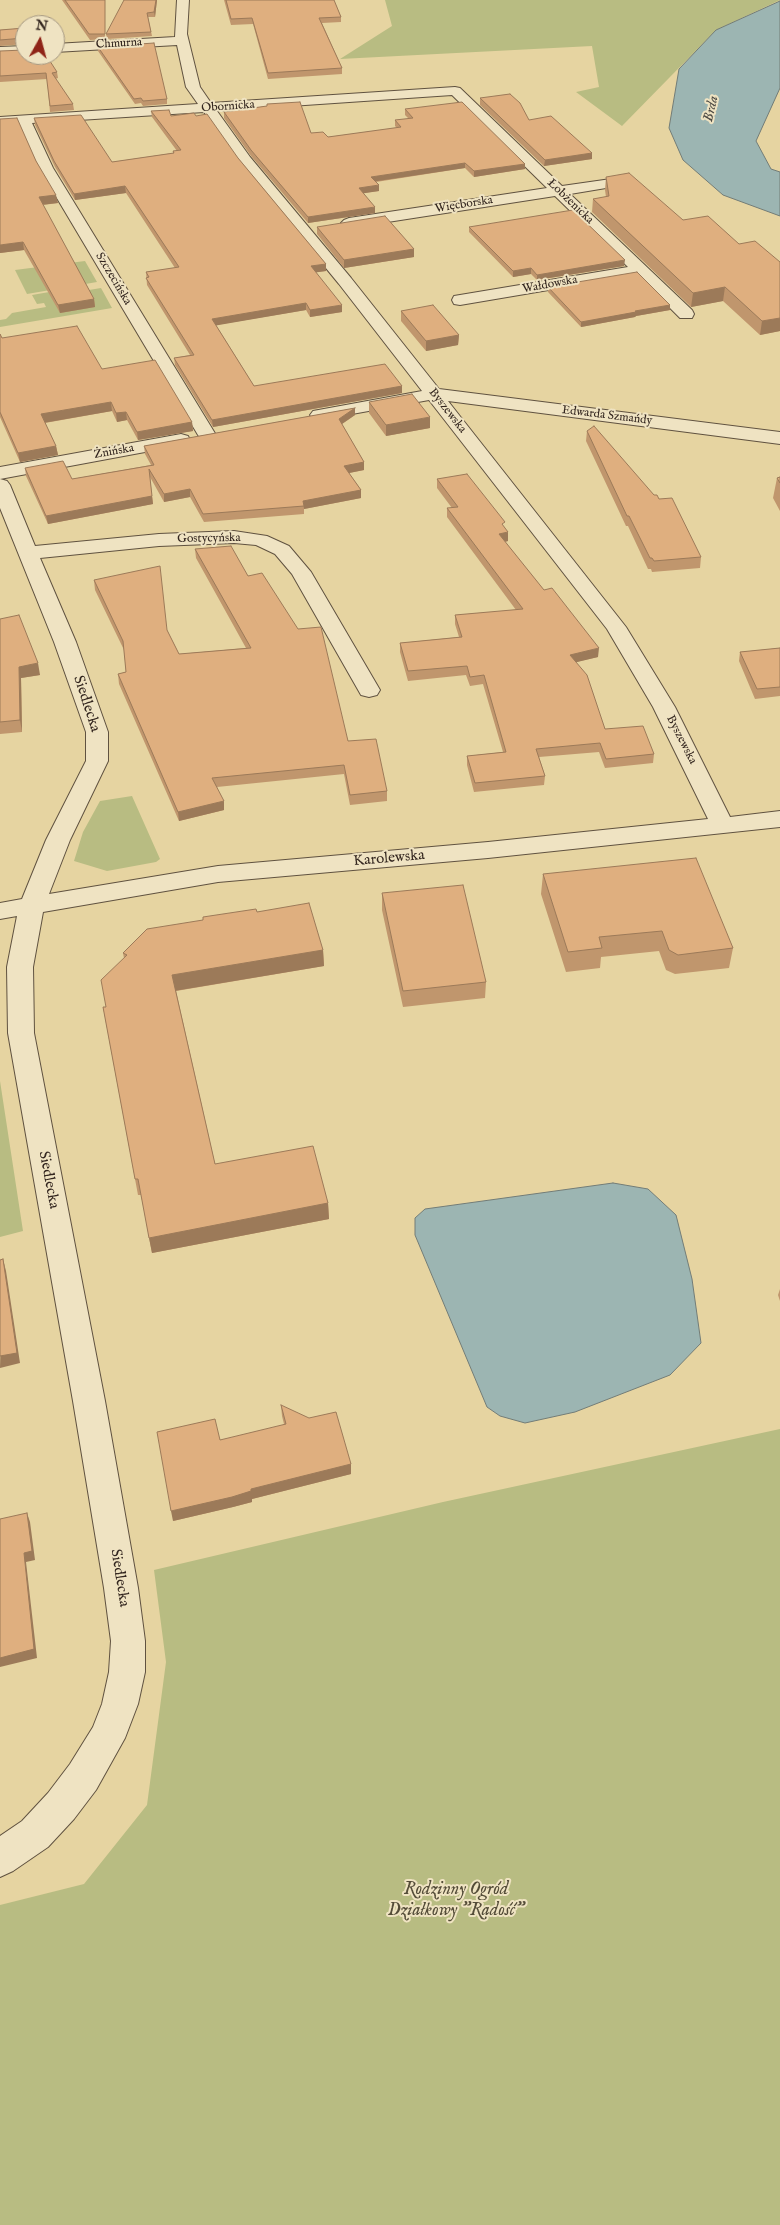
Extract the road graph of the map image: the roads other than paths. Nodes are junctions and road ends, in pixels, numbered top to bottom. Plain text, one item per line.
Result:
1 (183, 0) edge
2 (182, 41) junction
3 (65, 47) edge
4 (15, 50) edge
5 (0, 51) edge
6 (455, 91) joint
7 (208, 108) junction
8 (24, 120) junction
9 (0, 121) edge
10 (625, 181) edge
11 (558, 190) junction
12 (303, 230) junction
13 (640, 270) junction
14 (460, 300) dead end
15 (686, 314) dead end
16 (434, 394) junction
17 (302, 418) edge
18 (226, 432) edge
19 (208, 435) junction
20 (780, 438) edge
21 (0, 473) edge
22 (0, 485) edge
23 (28, 553) junction
24 (368, 690) dead end
25 (780, 819) edge
26 (724, 826) junction
27 (32, 905) junction
28 (0, 911) edge
29 (0, 1858) edge

1 - 2 street, Byszewska
2 - 3 street, Chmurna
2 - 7 street, Byszewska
4 - 5 street
6 - 7 street, Obornicka
6 - 11 street, Łobżenicka
7 - 8 street, Obornicka
7 - 12 street, Byszewska
8 - 9 street, Obornicka
8 - 19 street, Szczecińska
10 - 11 street, Więcborska
11 - 12 street, Więcborska
11 - 13 street, Łobżenicka
12 - 16 street, Byszewska
13 - 14 street, Wałdowska
13 - 15 street, Łobżenicka
16 - 17 street
16 - 20 street, Edwarda Szmańdy
16 - 26 street, Byszewska
18 - 19 street, Żnińska
19 - 21 street, Żnińska
22 - 23 street, Siedlecka
23 - 24 street, Gostycyńska
23 - 27 street, Siedlecka
25 - 26 street, Karolewska
26 - 27 street, Karolewska
27 - 28 street, Karolewska
27 - 29 street, Siedlecka

